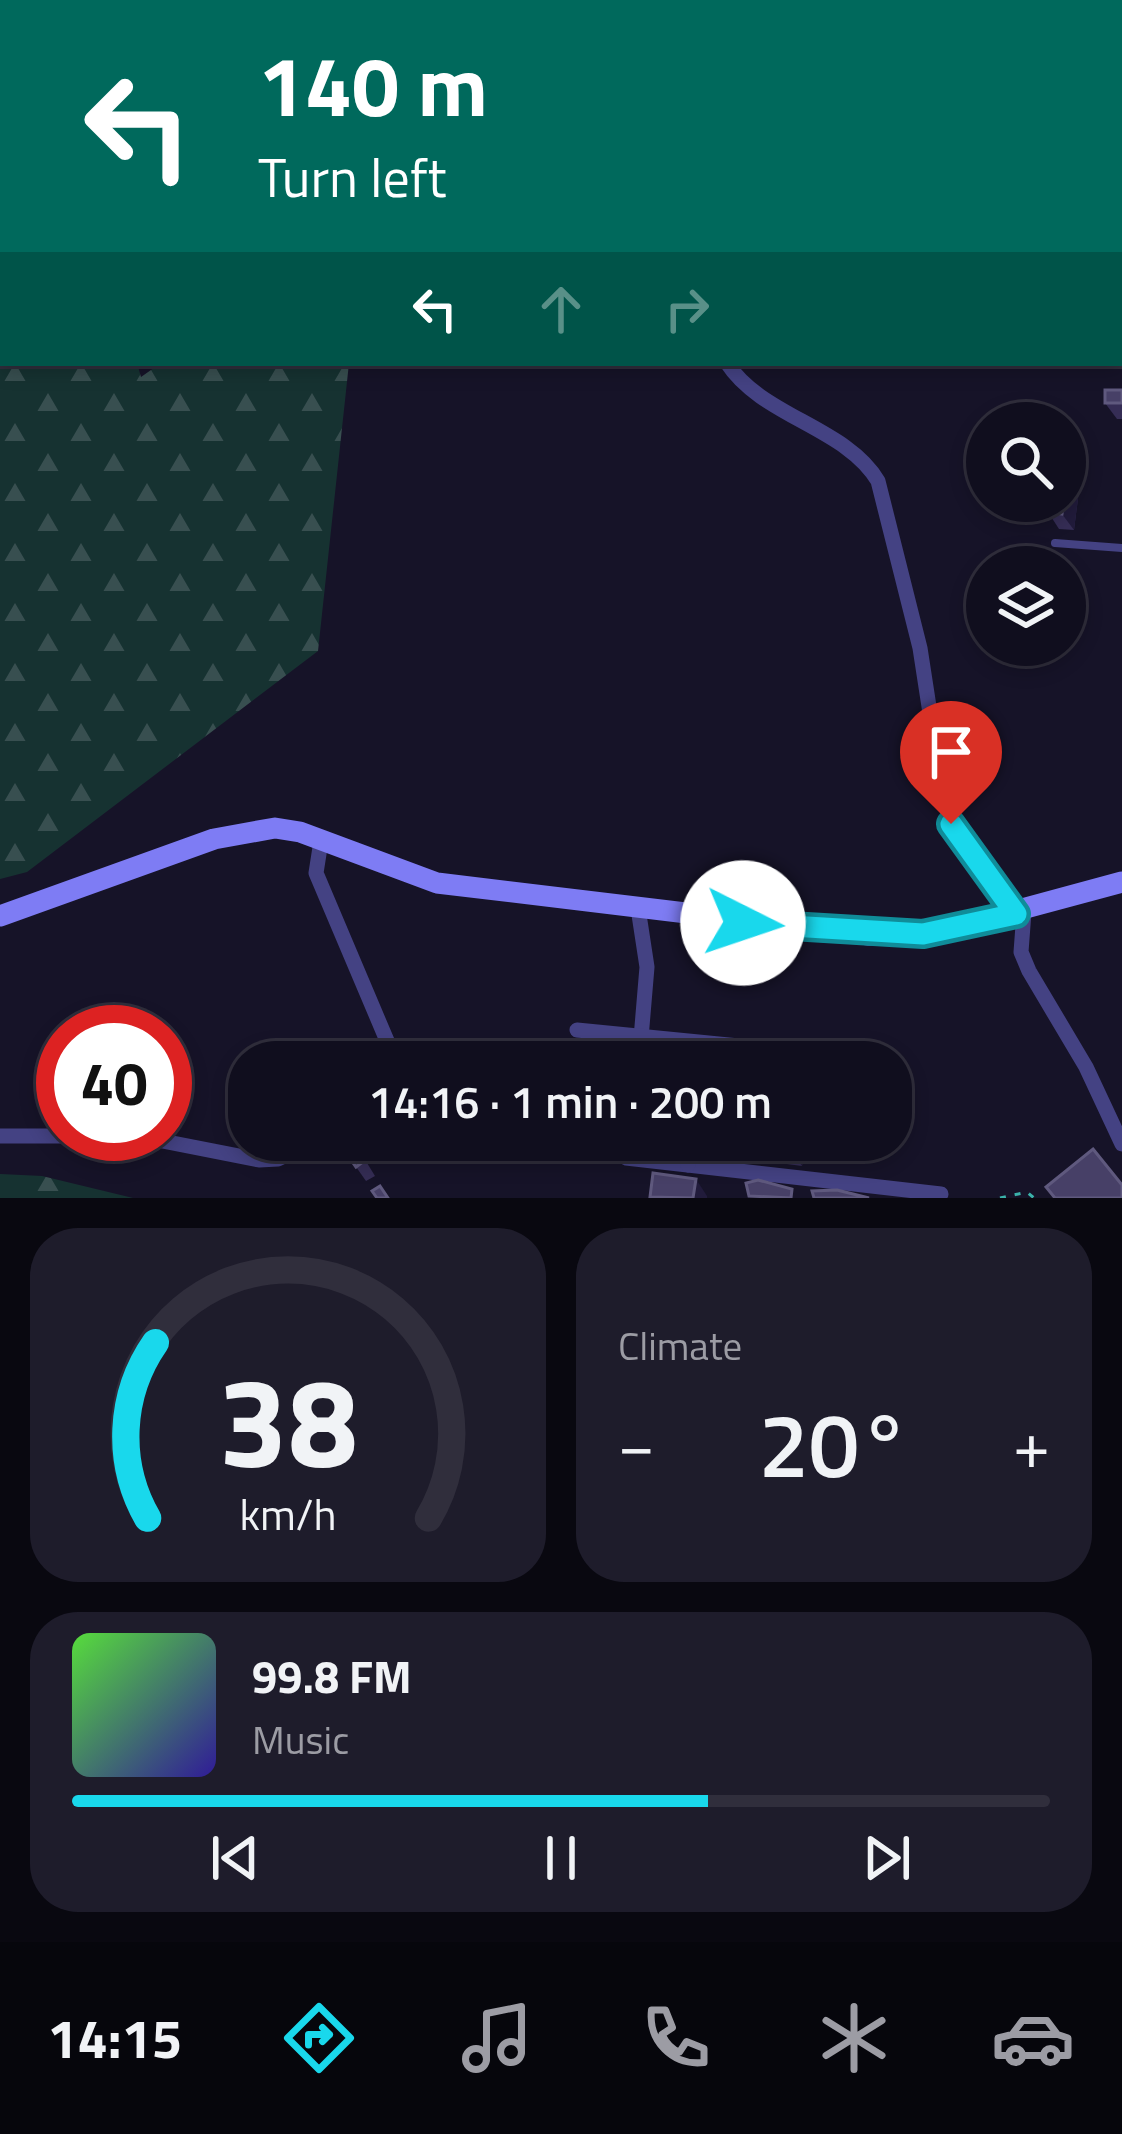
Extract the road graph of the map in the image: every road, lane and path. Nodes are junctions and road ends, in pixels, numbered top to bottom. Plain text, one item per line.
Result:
1 (730, 366) edge
2 (1055, 543) dead end
3 (1122, 548) edge
4 (321, 841) junction
5 (1122, 882) edge
6 (638, 908) junction
7 (1020, 913) junction
8 (0, 916) edge
9 (578, 1030) dead end
10 (642, 1037) junction
11 (387, 1041) edge
12 (642, 1041) edge
13 (688, 1041) edge
14 (0, 1136) edge
15 (1122, 1144) edge
16 (228, 1154) edge
17 (649, 1161) edge
18 (688, 1161) edge
19 (688, 1166) junction
20 (941, 1194) dead end
21 (1000, 1198) edge
22 (1034, 1198) edge

1 - 7 street
2 - 3 lane
4 - 6 street
4 - 8 street
4 - 11 street
5 - 7 street
6 - 7 street
6 - 10 street
7 - 15 street
9 - 10 street
10 - 12 street
10 - 13 street
14 - 16 street
17 - 19 street
18 - 19 street
19 - 20 street
21 - 22 path

